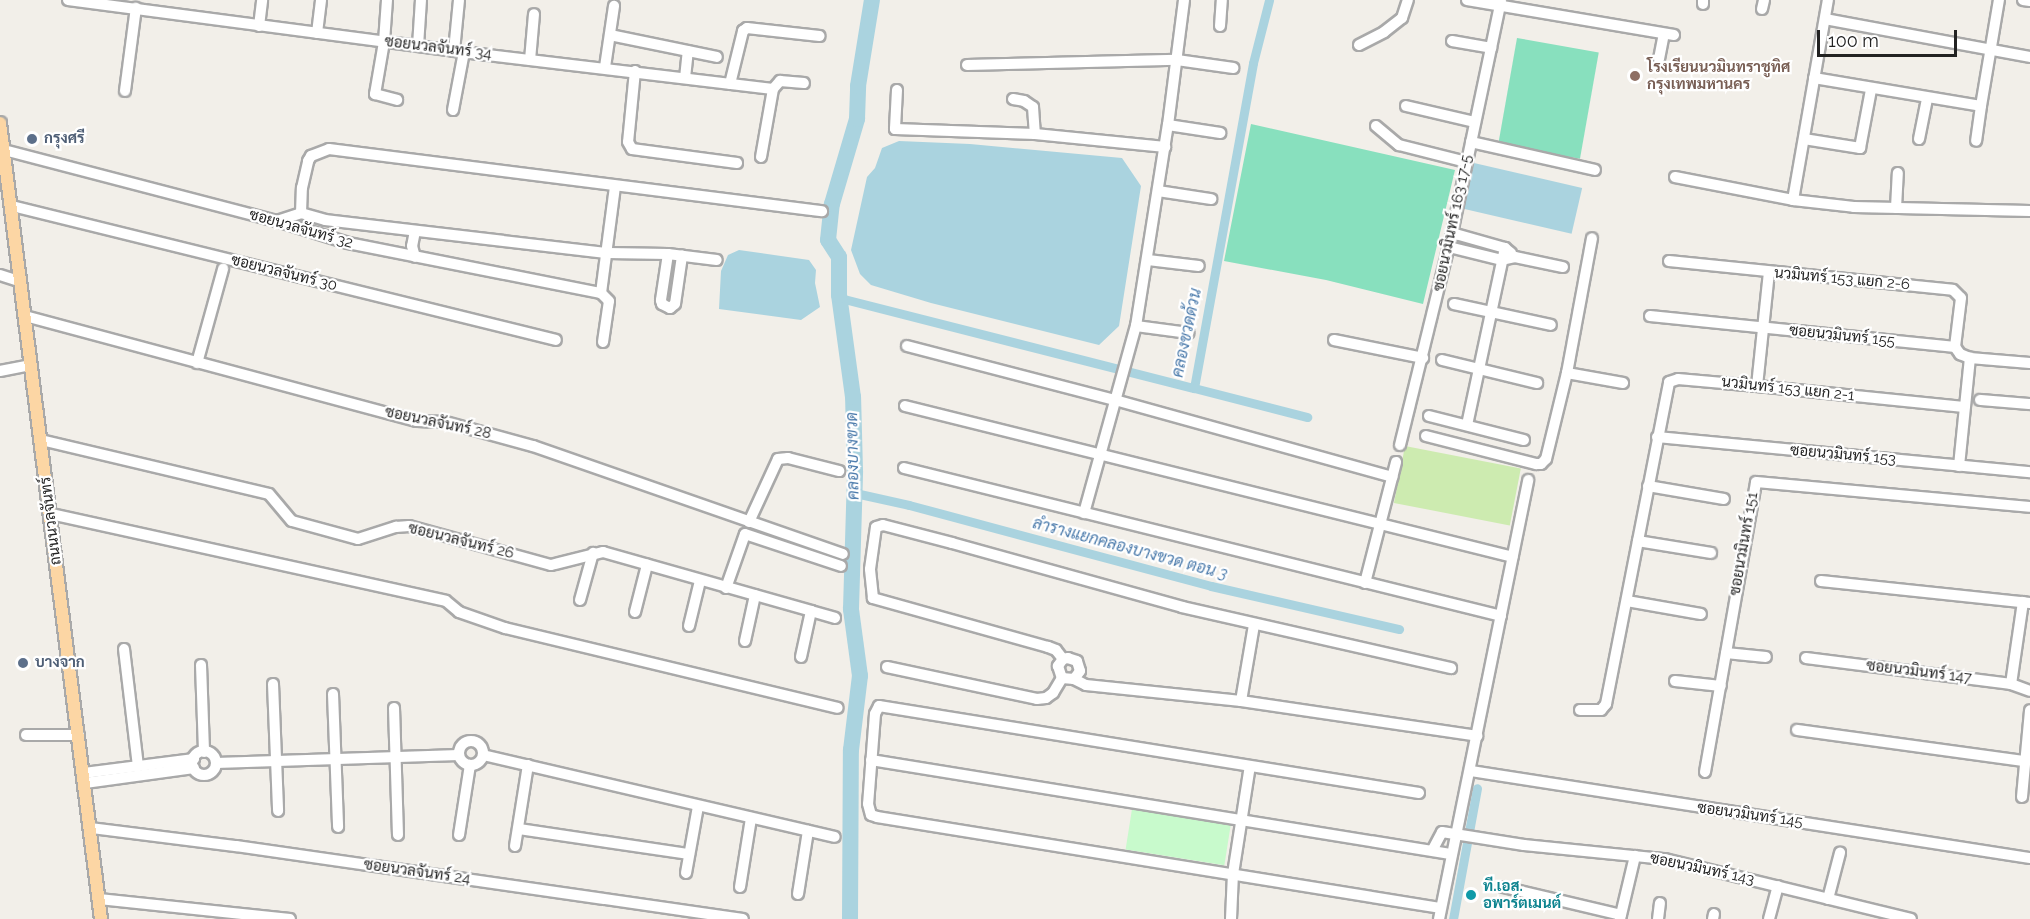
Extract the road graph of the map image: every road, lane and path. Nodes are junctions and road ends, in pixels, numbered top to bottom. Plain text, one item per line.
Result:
1 (68, 0) edge
2 (262, 0) edge
3 (321, 0) edge
4 (387, 0) edge
5 (421, 0) edge
6 (459, 0) edge
7 (1184, 0) edge
8 (1222, 0) edge
9 (1408, 0) edge
10 (1467, 0) edge
11 (1828, 0) edge
12 (2000, 0) edge
13 (2023, 0) edge
14 (2030, 1) edge
15 (1501, 3) edge
16 (133, 5) edge
17 (614, 6) dead end
18 (534, 14) dead end
19 (1825, 20) junction
20 (259, 26) junction
21 (1220, 26) dead end
22 (317, 33) junction
23 (610, 34) junction
24 (820, 36) dead end
25 (1452, 41) dead end
26 (384, 42) junction
27 (1359, 45) dead end
28 (418, 46) junction
29 (1491, 48) junction
30 (1990, 50) junction
31 (459, 51) junction
32 (688, 51) junction
33 (717, 57) dead end
34 (2030, 57) edge
35 (1659, 59) dead end
36 (530, 60) junction
37 (1177, 60) junction
38 (967, 65) dead end
39 (605, 68) junction
40 (1233, 68) dead end
41 (635, 71) junction
42 (685, 78) junction
43 (1814, 78) junction
44 (804, 83) dead end
45 (730, 84) junction
46 (773, 89) junction
47 (897, 90) dead end
48 (1871, 90) junction
49 (124, 91) dead end
50 (1013, 99) dead end
51 (1927, 99) junction
52 (397, 100) dead end
53 (1406, 106) dead end
54 (1981, 106) junction
55 (453, 110) dead end
56 (1475, 122) junction
57 (0, 123) edge
58 (1168, 125) junction
59 (1376, 126) dead end
60 (1220, 133) dead end
61 (1035, 134) junction
62 (1804, 139) junction
63 (1918, 139) dead end
64 (1976, 141) dead end
65 (1471, 142) junction
66 (1165, 147) junction
67 (4, 150) junction
68 (761, 157) dead end
69 (1466, 162) junction
70 (737, 163) dead end
71 (1595, 170) dead end
72 (1898, 173) dead end
73 (1675, 177) dead end
74 (615, 186) junction
75 (1158, 191) junction
76 (1211, 199) dead end
77 (1793, 200) junction
78 (12, 206) junction
79 (1896, 208) junction
80 (822, 211) dead end
81 (2030, 211) edge
82 (300, 213) junction
83 (277, 221) junction
84 (415, 231) junction
85 (1452, 233) junction
86 (1592, 238) dead end
87 (1449, 247) junction
88 (1505, 248) junction
89 (608, 253) junction
90 (668, 254) junction
91 (682, 256) junction
92 (415, 257) junction
93 (1515, 257) junction
94 (717, 260) dead end
95 (1148, 260) junction
96 (1502, 260) junction
97 (1668, 261) dead end
98 (1199, 266) dead end
99 (1563, 267) dead end
100 (223, 269) dead end
101 (1769, 272) junction
102 (0, 274) edge
103 (21, 282) junction
104 (601, 293) junction
105 (1454, 303) dead end
106 (1491, 311) junction
107 (25, 316) junction
108 (1650, 316) dead end
109 (1551, 325) dead end
110 (1136, 326) junction
111 (1764, 327) junction
112 (1189, 333) dead end
113 (556, 340) dead end
114 (1334, 340) dead end
115 (603, 342) dead end
116 (907, 346) dead end
117 (1955, 347) junction
118 (1423, 358) junction
119 (1970, 358) junction
120 (1442, 360) dead end
121 (197, 363) junction
122 (2030, 363) edge
123 (31, 365) junction
124 (1479, 370) junction
125 (0, 371) edge
126 (1567, 373) junction
127 (1537, 383) dead end
128 (1623, 383) dead end
129 (1757, 386) junction
130 (1116, 399) junction
131 (1980, 400) dead end
132 (2030, 404) edge
133 (905, 406) dead end
134 (1964, 407) junction
135 (1429, 416) dead end
136 (1467, 425) junction
137 (1426, 436) dead end
138 (1657, 437) junction
139 (40, 440) junction
140 (1524, 440) dead end
141 (1400, 445) dead end
142 (1101, 456) junction
143 (1396, 462) dead end
144 (1959, 466) junction
145 (904, 468) dead end
146 (839, 471) dead end
147 (2030, 472) edge
148 (1392, 477) junction
149 (1528, 480) dead end
150 (1648, 486) junction
151 (1724, 499) dead end
152 (2030, 507) edge
153 (1084, 513) junction
154 (51, 514) junction
155 (749, 522) junction
156 (1380, 526) junction
157 (1638, 541) junction
158 (593, 553) junction
159 (1711, 553) dead end
160 (843, 554) dead end
161 (1513, 558) junction
162 (647, 566) junction
163 (841, 566) dead end
164 (700, 581) junction
165 (1821, 581) dead end
166 (1365, 583) junction
167 (726, 588) junction
168 (755, 595) junction
169 (580, 600) dead end
170 (1627, 601) junction
171 (2026, 603) edge
172 (811, 611) junction
173 (635, 612) dead end
174 (1701, 614) dead end
175 (1501, 616) junction
176 (835, 618) dead end
177 (1254, 624) junction
178 (690, 626) dead end
179 (745, 641) dead end
180 (124, 649) dead end
181 (1726, 653) junction
182 (801, 657) dead end
183 (1766, 657) dead end
184 (1806, 658) dead end
185 (1063, 659) junction
186 (201, 665) dead end
187 (886, 667) dead end
188 (1451, 668) dead end
189 (1062, 678) junction
190 (1074, 679) junction
191 (1675, 681) dead end
192 (273, 684) dead end
193 (2012, 684) junction
194 (1721, 686) junction
195 (2030, 691) edge
196 (333, 694) dead end
197 (1241, 701) junction
198 (394, 708) dead end
199 (838, 708) dead end
200 (1580, 710) dead end
201 (2030, 710) edge
202 (1797, 730) dead end
203 (26, 735) dead end
204 (79, 735) junction
205 (1477, 736) junction
206 (204, 752) junction
207 (459, 755) junction
208 (483, 755) junction
209 (396, 756) junction
210 (336, 757) junction
211 (871, 760) junction
212 (2024, 760) junction
213 (275, 761) junction
214 (216, 763) junction
215 (194, 764) junction
216 (138, 765) junction
217 (470, 765) junction
218 (528, 765) junction
219 (1250, 766) junction
220 (1471, 771) junction
221 (1706, 772) dead end
222 (85, 778) junction
223 (1419, 794) dead end
224 (2022, 797) dead end
225 (698, 806) junction
226 (278, 811) dead end
227 (751, 818) junction
228 (1241, 819) junction
229 (338, 827) dead end
230 (91, 828) junction
231 (519, 829) junction
232 (807, 831) junction
233 (398, 835) dead end
234 (459, 835) dead end
235 (1454, 835) junction
236 (835, 837) dead end
237 (515, 846) dead end
238 (1433, 849) junction
239 (689, 854) junction
240 (1450, 854) junction
241 (1840, 854) dead end
242 (1635, 856) junction
243 (2030, 858) edge
244 (686, 873) dead end
245 (1233, 874) junction
246 (1503, 886) dead end
247 (1778, 886) junction
248 (740, 887) dead end
249 (798, 894) dead end
250 (99, 899) junction
251 (1828, 899) junction
252 (1660, 903) dead end
253 (1439, 914) edge
254 (1620, 917) edge
255 (101, 919) edge
256 (290, 919) edge
257 (743, 919) edge
258 (1231, 919) edge
259 (1658, 919) edge
260 (1769, 919) edge
261 (1911, 919) edge

1 - 16 street, ซอยนวลจันทร์ 34
2 - 20 street
3 - 22 street
4 - 26 street
5 - 28 street
6 - 31 street
7 - 37 street
8 - 21 street
9 - 27 street
10 - 15 street
11 - 19 street
12 - 30 street
13 - 14 street
15 - 29 street, ซอยนวมินทร์ 163 17-5
15 - 35 street
16 - 20 street, ซอยนวลจันทร์ 34
16 - 49 street
17 - 23 street
18 - 36 street
19 - 30 street
19 - 43 street
20 - 22 street, ซอยนวลจันทร์ 34
22 - 26 street, ซอยนวลจันทร์ 34
23 - 32 street
23 - 39 street
24 - 45 street
25 - 29 street
26 - 28 street, ซอยนวลจันทร์ 34
26 - 52 street
28 - 31 street, ซอยนวลจันทร์ 34
29 - 56 street, ซอยนวมินทร์ 163 17-5
30 - 34 street
30 - 54 street
31 - 36 street, ซอยนวลจันทร์ 34
31 - 55 street
32 - 33 street
32 - 42 street
36 - 39 street, ซอยนวลจันทร์ 34
37 - 38 street
37 - 40 street
37 - 58 street
39 - 41 street, ซอยนวลจันทร์ 34
41 - 42 street, ซอยนวลจันทร์ 34
41 - 70 street
42 - 45 street, ซอยนวลจันทร์ 34
43 - 48 street
43 - 62 street
44 - 46 street, ซอยนวลจันทร์ 34
45 - 46 street, ซอยนวลจันทร์ 34
46 - 68 street
47 - 61 street
48 - 51 street
48 - 62 street
50 - 61 street
51 - 54 street
51 - 63 street
53 - 56 street
54 - 64 street
56 - 65 street, ซอยนวมินทร์ 163 17-5
57 - 67 main road, ถนนนวลจันทร์
58 - 60 street
58 - 66 street
59 - 69 street
61 - 66 street
62 - 77 street
65 - 69 street, ซอยนวมินทร์ 163 17-5
65 - 71 street
66 - 75 street
67 - 78 main road, ถนนนวลจันทร์
67 - 83 street, ซอยนวลจันทร์ 32
69 - 85 street, ซอยนวมินทร์ 163 17-5
72 - 79 street
73 - 77 street
74 - 80 street
74 - 82 street
74 - 89 street
75 - 76 street
75 - 95 street
77 - 79 street
78 - 103 main road, ถนนนวลจันทร์
78 - 113 street, ซอยนวลจันทร์ 30
79 - 81 street
82 - 83 street
82 - 84 street
83 - 92 street, ซอยนวลจันทร์ 32
84 - 89 street
84 - 92 street
85 - 87 street, ซอยนวมินทร์ 163 17-5
85 - 88 street
86 - 126 street
87 - 96 street
87 - 118 street, ซอยนวมินทร์ 163 17-5
88 - 93 street
88 - 96 street
89 - 90 street
89 - 104 street
90 - 91 street
90 - 91 street
91 - 94 street
92 - 104 street, ซอยนวลจันทร์ 32
93 - 96 street
93 - 99 street
95 - 98 street
95 - 110 street
96 - 106 street
97 - 101 street, นวมินทร์ 153 แยก 2-6
100 - 121 street
101 - 111 street
101 - 117 street, นวมินทร์ 153 แยก 2-6
102 - 103 street
103 - 107 main road, ถนนนวลจันทร์
104 - 115 street
105 - 106 street
106 - 109 street
106 - 124 street
107 - 121 street, ซอยนวลจันทร์ 28
107 - 123 main road, ถนนนวลจันทร์
108 - 111 street, ซอยนวมินทร์ 155
110 - 112 street
110 - 130 street
111 - 117 street, ซอยนวมินทร์ 155
111 - 129 street
114 - 118 street
116 - 130 street
117 - 119 street
118 - 141 street, ซอยนวมินทร์ 163 17-5
119 - 122 street
119 - 134 street
120 - 124 street
121 - 155 street, ซอยนวลจันทร์ 28
123 - 125 street
123 - 139 main road, ถนนนวลจันทร์
124 - 127 street
124 - 136 street
126 - 128 street
126 - 137 street
129 - 134 street, นวมินทร์ 153 แยก 2-1
129 - 138 street, นวมินทร์ 153 แยก 2-1
130 - 142 street
130 - 148 street
131 - 132 street
133 - 142 street
134 - 144 street
135 - 136 street
136 - 140 street
138 - 144 street, ซอยนวมินทร์ 153
138 - 150 street
139 - 154 main road, ถนนนวลจันทร์
139 - 158 street, ซอยนวลจันทร์ 26
142 - 153 street
142 - 156 street
143 - 148 street
144 - 147 street, ซอยนวมินทร์ 153
145 - 153 street
146 - 155 street
148 - 156 street
149 - 161 street
150 - 151 street
150 - 157 street
152 - 181 street, ซอยนวมินทร์ 151
153 - 166 street
154 - 199 street
154 - 204 main road, ถนนนวลจันทร์
155 - 160 street, ซอยนวลจันทร์ 28
156 - 161 street
156 - 166 street
157 - 159 street
157 - 170 street
158 - 162 street, ซอยนวลจันทร์ 26
158 - 169 street
161 - 175 street
162 - 164 street, ซอยนวลจันทร์ 26
162 - 173 street
163 - 167 street
164 - 167 street, ซอยนวลจันทร์ 26
164 - 178 street
165 - 171 street
166 - 175 street
167 - 168 street, ซอยนวลจันทร์ 26
168 - 172 street, ซอยนวลจันทร์ 26
168 - 179 street
170 - 174 street
170 - 200 street
171 - 193 street
172 - 176 street, ซอยนวลจันทร์ 26
172 - 182 street
175 - 205 street
177 - 185 street
177 - 188 street
177 - 197 street
180 - 216 street
181 - 183 street
181 - 194 street, ซอยนวมินทร์ 151
184 - 193 street, ซอยนวมินทร์ 147
185 - 189 street
185 - 190 street
186 - 206 street
187 - 189 street
189 - 190 street
190 - 197 street
191 - 194 street
192 - 213 street
193 - 195 street, ซอยนวมินทร์ 147
194 - 221 street, ซอยนวมินทร์ 151
196 - 210 street
197 - 205 street
198 - 209 street
201 - 212 street
202 - 212 street
203 - 204 street
204 - 222 main road, ถนนนวลจันทร์
205 - 220 street
206 - 214 street
206 - 215 street
207 - 208 street
207 - 209 street
207 - 217 street
208 - 217 street
208 - 218 street
209 - 210 street
209 - 233 street
210 - 213 street
210 - 229 street
211 - 219 street
211 - 228 street
211 - 245 street
212 - 224 street
213 - 214 street
213 - 226 street
214 - 215 street
215 - 216 street
215 - 222 street
216 - 222 street
217 - 234 street
218 - 225 street
218 - 231 street
219 - 223 street
219 - 228 street
220 - 235 street
220 - 243 street, ซอยนวมินทร์ 145
222 - 230 main road, ถนนนวลจันทร์
225 - 227 street
225 - 239 street
227 - 232 street
227 - 248 street
228 - 238 street
228 - 245 street
230 - 250 main road, ถนนนวลจันทร์
230 - 257 street, ซอยนวลจันทร์ 24
231 - 237 street
231 - 239 street
232 - 236 street
232 - 249 street
235 - 238 street
235 - 240 street
235 - 242 street, ซอยนวมินทร์ 143
238 - 240 street
239 - 244 street
240 - 253 street
241 - 251 street
242 - 247 street, ซอยนวมินทร์ 143
242 - 254 street
245 - 253 street
245 - 258 street
246 - 254 street
247 - 251 street, ซอยนวมินทร์ 143
247 - 260 street
250 - 255 main road, ถนนนวลจันทร์
250 - 256 street
251 - 261 street, ซอยนวมินทร์ 143
252 - 259 street

